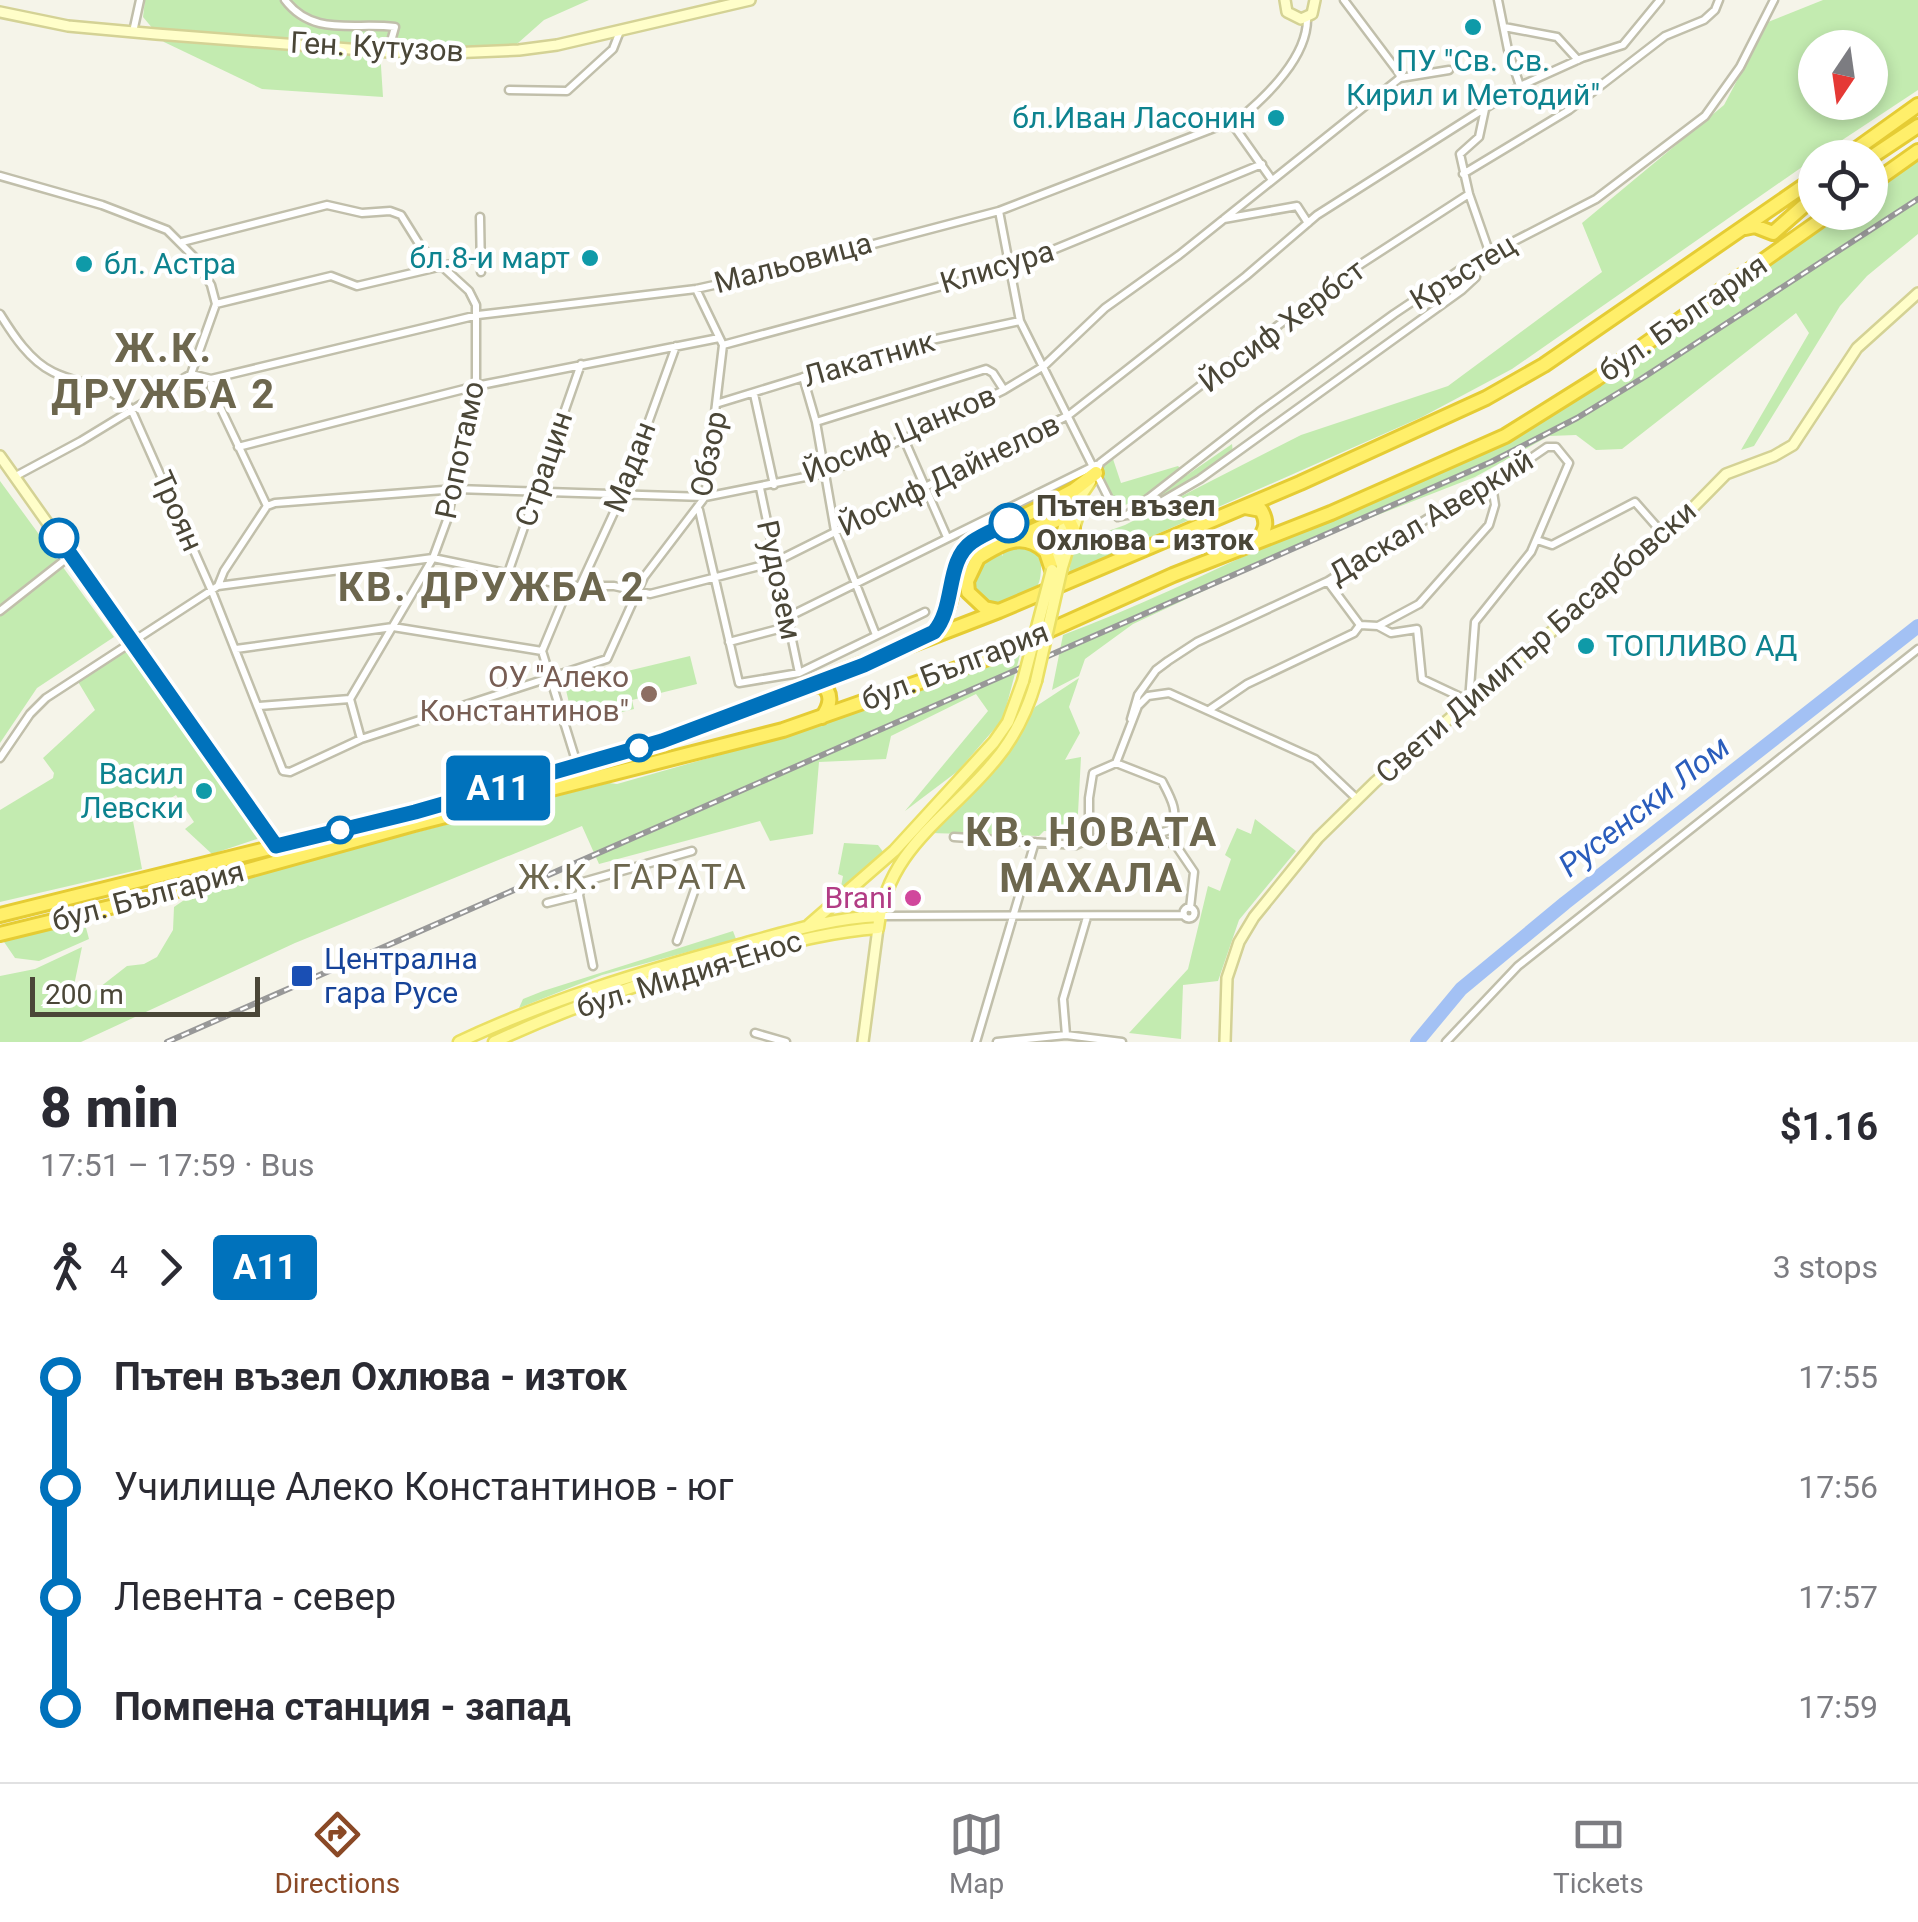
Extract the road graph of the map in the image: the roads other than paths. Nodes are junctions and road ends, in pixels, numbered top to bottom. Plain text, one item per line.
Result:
1 (140, 0) edge
2 (285, 0) edge
3 (750, 0) edge
4 (1285, 0) edge
5 (1315, 0) edge
6 (1344, 0) edge
7 (1498, 0) edge
8 (1660, 0) edge
9 (1719, 0) edge
10 (1774, 0) edge
11 (0, 12) edge
12 (1306, 18) junction
13 (1504, 27) junction
14 (620, 30) junction
15 (132, 32) junction
16 (388, 52) junction
17 (1578, 60) junction
18 (1450, 70) dead end
19 (1400, 78) junction
20 (1520, 86) junction
21 (509, 90) dead end
22 (1918, 106) edge
23 (1485, 110) junction
24 (1232, 122) junction
25 (1918, 126) edge
26 (1870, 140) edge
27 (1888, 146) edge
28 (1918, 151) edge
29 (1262, 164) junction
30 (1888, 172) edge
31 (1463, 174) junction
32 (0, 176) edge
33 (1272, 180) junction
34 (1798, 190) edge
35 (1469, 194) junction
36 (999, 211) junction
37 (1798, 211) edge
38 (480, 216) dead end
39 (1224, 219) junction
40 (1308, 222) junction
41 (1807, 230) edge
42 (1738, 231) junction
43 (182, 242) junction
44 (1490, 254) junction
45 (481, 257) junction
46 (1474, 262) junction
47 (440, 265) junction
48 (1009, 268) junction
49 (481, 272) dead end
50 (696, 288) junction
51 (1918, 293) edge
52 (216, 304) junction
53 (0, 314) edge
54 (478, 315) junction
55 (1020, 321) junction
56 (722, 342) junction
57 (676, 346) junction
58 (581, 364) junction
59 (1044, 366) junction
60 (192, 374) junction
61 (803, 378) junction
62 (212, 379) junction
63 (476, 386) junction
64 (1004, 390) junction
65 (754, 394) junction
66 (719, 403) junction
67 (131, 409) junction
68 (1069, 415) junction
69 (816, 422) junction
70 (904, 439) junction
71 (238, 447) junction
72 (0, 456) edge
73 (1096, 467) junction
74 (824, 473) junction
75 (14, 477) junction
76 (1492, 484) junction
77 (774, 485) junction
78 (456, 488) junction
79 (760, 488) junction
80 (926, 488) junction
81 (536, 490) junction
82 (1279, 491) junction
83 (622, 495) junction
84 (705, 497) junction
85 (267, 506) junction
86 (1240, 507) junction
87 (699, 508) junction
88 (1040, 508) junction
89 (1122, 516) junction
90 (1073, 518) junction
91 (836, 531) junction
92 (1278, 532) junction
93 (1664, 536) junction
94 (947, 537) junction
95 (1537, 540) junction
96 (1008, 542) junction
97 (1256, 542) junction
98 (72, 554) junction
99 (434, 558) junction
100 (776, 562) junction
101 (1057, 568) junction
102 (508, 573) junction
103 (715, 578) junction
104 (856, 582) junction
105 (1328, 582) junction
106 (569, 586) junction
107 (580, 586) junction
108 (215, 588) junction
109 (638, 592) junction
110 (0, 611) edge
111 (999, 611) junction
112 (925, 612) dead end
113 (788, 617) junction
114 (790, 626) junction
115 (1360, 626) junction
116 (1378, 626) junction
117 (394, 627) junction
118 (876, 636) junction
119 (132, 640) junction
120 (730, 642) junction
121 (1918, 648) edge
122 (236, 649) junction
123 (542, 650) junction
124 (864, 665) junction
125 (798, 674) junction
126 (836, 676) junction
127 (552, 678) junction
128 (808, 686) junction
129 (350, 699) junction
130 (1469, 702) junction
131 (259, 706) junction
132 (848, 708) junction
133 (1209, 710) junction
134 (822, 717) junction
135 (1131, 719) junction
136 (362, 739) junction
137 (0, 758) edge
138 (1116, 763) junction
139 (578, 765) junction
140 (283, 770) joint
141 (1356, 798) junction
142 (954, 836) dead end
143 (1146, 838) junction
144 (1089, 839) junction
145 (1035, 842) junction
146 (276, 846) junction
147 (692, 851) dead end
148 (696, 886) dead end
149 (579, 891) junction
150 (547, 902) dead end
151 (0, 914) edge
152 (1087, 917) junction
153 (1012, 918) junction
154 (879, 922) junction
155 (808, 926) junction
156 (0, 934) edge
157 (677, 941) dead end
158 (593, 966) dead end
159 (488, 1028) junction
160 (756, 1033) dead end
161 (1066, 1035) junction
162 (1088, 1039) edge
163 (459, 1042) edge
164 (467, 1042) edge
165 (494, 1042) edge
166 (782, 1042) edge
167 (863, 1042) edge
168 (976, 1042) edge
169 (997, 1042) edge
170 (1122, 1042) edge
171 (1225, 1042) edge
172 (1446, 1042) edge

1 - 15 street
2 - 16 street
3 - 14 street, Ген. Кутузов
4 - 12 street
5 - 12 street
6 - 19 street
7 - 13 street
8 - 17 street, Йосиф Дайнелов
9 - 31 street
10 - 44 street, Кръстец
11 - 15 street, Ген. Кутузов
12 - 24 street, Мальовица
13 - 17 street
13 - 20 street
14 - 16 street, Ген. Кутузов
14 - 21 street
15 - 16 street, Ген. Кутузов
17 - 20 street, Йосиф Дайнелов
18 - 19 street
19 - 33 street, Йосиф Цанков
20 - 23 street, Йосиф Дайнелов
22 - 26 highway
23 - 31 street
23 - 40 street, Йосиф Дайнелов
24 - 29 street
24 - 36 street, Мальовица
25 - 27 highway
28 - 30 highway
29 - 33 street
29 - 48 street, Клисура
31 - 35 street
32 - 43 street
33 - 39 street, Йосиф Цанков
34 - 42 highway, бул. България
35 - 44 street
35 - 73 street, Йосиф Хербст
36 - 48 street
36 - 50 street, Мальовица
37 - 42 highway
38 - 45 street
39 - 40 street
39 - 59 street, Йосиф Цанков
40 - 68 street, Йосиф Дайнелов
41 - 92 highway, бул. България
42 - 82 highway, бул. България
43 - 47 street
43 - 52 street
44 - 46 street, Кръстец
45 - 47 street
45 - 49 street
46 - 89 street, Кръстец
46 - 89 street
47 - 52 street
47 - 54 street
48 - 55 street
48 - 56 street, Клисура
50 - 54 street, Мальовица
50 - 56 street
51 - 93 street, Свети Димитър Басарбовски
52 - 60 street
53 - 67 street
54 - 62 street, Мальовица
54 - 63 street, Ропотамо
55 - 59 street
55 - 61 street, Лакатник
56 - 57 street, Клисура
56 - 66 street, Обзор
57 - 58 street, Клисура
57 - 83 street, Мадан
58 - 63 street, Клисура
58 - 81 street, Страцин
59 - 64 street, Йосиф Цанков
59 - 68 street
60 - 62 street
60 - 67 street
61 - 65 street, Лакатник
61 - 69 street
62 - 71 street
63 - 71 street, Клисура
63 - 78 street, Ропотамо
64 - 69 street
64 - 70 street, Йосиф Цанков
65 - 66 street, Лакатник
65 - 77 street, Рудозем
66 - 84 street, Обзор
67 - 75 street
67 - 108 street, Троян
68 - 73 street
68 - 80 street, Йосиф Дайнелов
69 - 74 street
70 - 74 street, Йосиф Цанков
70 - 80 street
71 - 85 street
72 - 75 street
73 - 88 highway
73 - 89 street
73 - 90 main road, бул. Мидия-Енос
73 - 94 street, Йосиф Хербст
74 - 77 street, Йосиф Цанков
74 - 91 street
75 - 98 street
76 - 95 street, Даскал Аверкий
76 - 105 street, Даскал Аверкий
76 - 116 street
77 - 79 street, Йосиф Цанков
78 - 81 street, Йосиф Цанков
78 - 85 street, Йосиф Цанков
78 - 99 street, Ропотамо
79 - 84 street, Йосиф Цанков
79 - 100 street, Рудозем
80 - 91 street, Йосиф Дайнелов
80 - 94 street
81 - 83 street, Йосиф Цанков
81 - 102 street, Страцин
82 - 86 highway, бул. България
82 - 92 highway
83 - 84 street, Йосиф Цанков
83 - 107 street, Мадан
84 - 87 street, Обзор
85 - 108 street
86 - 97 highway
86 - 111 highway, бул. България
87 - 103 street
87 - 109 street, Обзор
88 - 90 highway
88 - 124 highway
90 - 96 highway
90 - 101 main road, бул. Мидия-Енос
91 - 100 street, Йосиф Дайнелов
91 - 104 street
92 - 97 highway, бул. България
93 - 95 street
93 - 130 street, Свети Димитър Басарбовски
94 - 104 street, Йосиф Хербст
95 - 130 street, Даскал Аверкий
96 - 101 highway
96 - 111 highway
97 - 132 highway, бул. България
98 - 110 street
98 - 119 street
99 - 102 street, Йосиф Дайнелов
99 - 108 street, Йосиф Дайнелов
99 - 117 street, Ропотамо
100 - 103 street, Йосиф Дайнелов
100 - 113 street, Рудозем
101 - 154 main road, бул. Мидия-Енос, bridge
101 - 155 main road, бул. Мидия-Енос, bridge
102 - 106 street, Йосиф Дайнелов
103 - 109 street, Йосиф Дайнелов
103 - 120 street
104 - 113 street, Йосиф Хербст
104 - 118 street
105 - 115 street
105 - 135 street, Даскал Аверкий
106 - 107 street, Йосиф Дайнелов
106 - 123 street
107 - 109 street, Йосиф Дайнелов
108 - 119 street, Йосиф Дайнелов
108 - 122 street, Троян
109 - 127 street, Обзор
111 - 124 highway, бул. България
112 - 118 street
113 - 114 street, Рудозем
114 - 120 street
114 - 125 street, Рудозем
115 - 116 street
115 - 133 street
116 - 130 street
117 - 122 street
117 - 123 street
117 - 129 street, Ропотамо
118 - 125 street
119 - 137 street, Йосиф Дайнелов
119 - 146 street
120 - 125 street
121 - 172 street
122 - 131 street, Троян
123 - 127 street
124 - 126 highway, бул. България
126 - 128 highway, бул. България
126 - 132 highway
127 - 136 street, Обзор
127 - 139 street
128 - 134 highway
128 - 139 highway, бул. България
129 - 131 street
129 - 136 street
130 - 141 street, Свети Димитър Басарбовски
131 - 140 street, Троян
132 - 134 highway, бул. България
133 - 135 street
133 - 141 street
134 - 156 highway, бул. България
135 - 138 street, Даскал Аверкий
136 - 140 street, Обзор
138 - 143 street
138 - 144 street
139 - 146 highway, бул. България
141 - 171 street, Свети Димитър Басарбовски
142 - 145 street
143 - 144 street
143 - 152 street, бул. Мидия-Енос
144 - 145 street
145 - 153 street
146 - 151 highway, бул. България
147 - 149 street
148 - 157 street
149 - 150 street
149 - 158 street
152 - 153 street, бул. Мидия-Енос
152 - 161 street
153 - 154 street, бул. Мидия-Енос
153 - 168 street
154 - 155 main road, бул. Мидия-Енос
154 - 165 main road, бул. Мидия-Енос
154 - 167 street
155 - 159 main road, бул. Мидия-Енос
159 - 163 main road, бул. Мидия-Енос
159 - 164 main road
160 - 166 street
161 - 162 street
161 - 169 street
162 - 170 street

